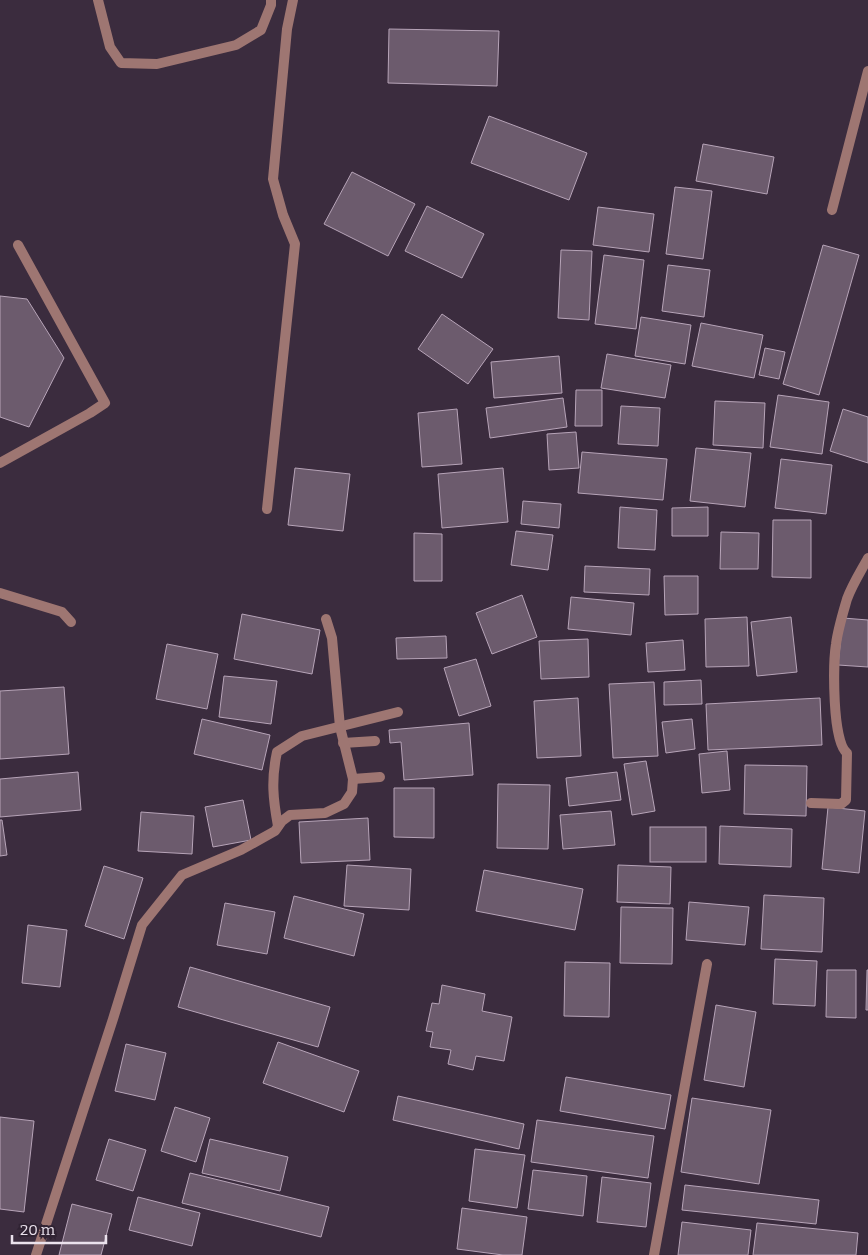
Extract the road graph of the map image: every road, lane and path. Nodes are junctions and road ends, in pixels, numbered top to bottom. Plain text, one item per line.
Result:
1 (98, 0) edge
2 (271, 0) edge
3 (293, 0) edge
4 (868, 71) edge
5 (832, 210) dead end
6 (18, 245) dead end
7 (0, 463) edge
8 (267, 509) dead end
9 (868, 558) edge
10 (0, 593) edge
11 (326, 619) dead end
12 (71, 622) dead end
13 (398, 712) dead end
14 (340, 727) junction
15 (375, 741) dead end
16 (343, 743) junction
17 (380, 777) dead end
18 (353, 780) junction
19 (811, 803) dead end
20 (278, 826) junction
21 (707, 964) dead end
22 (36, 1255) edge
23 (654, 1255) edge

1 - 2 street
3 - 8 street
4 - 5 street
6 - 7 street
9 - 19 street
10 - 12 street
11 - 14 street
13 - 14 street
14 - 16 street
14 - 20 street
15 - 16 street
16 - 18 street
17 - 18 street
18 - 20 street
20 - 22 street
21 - 23 street

